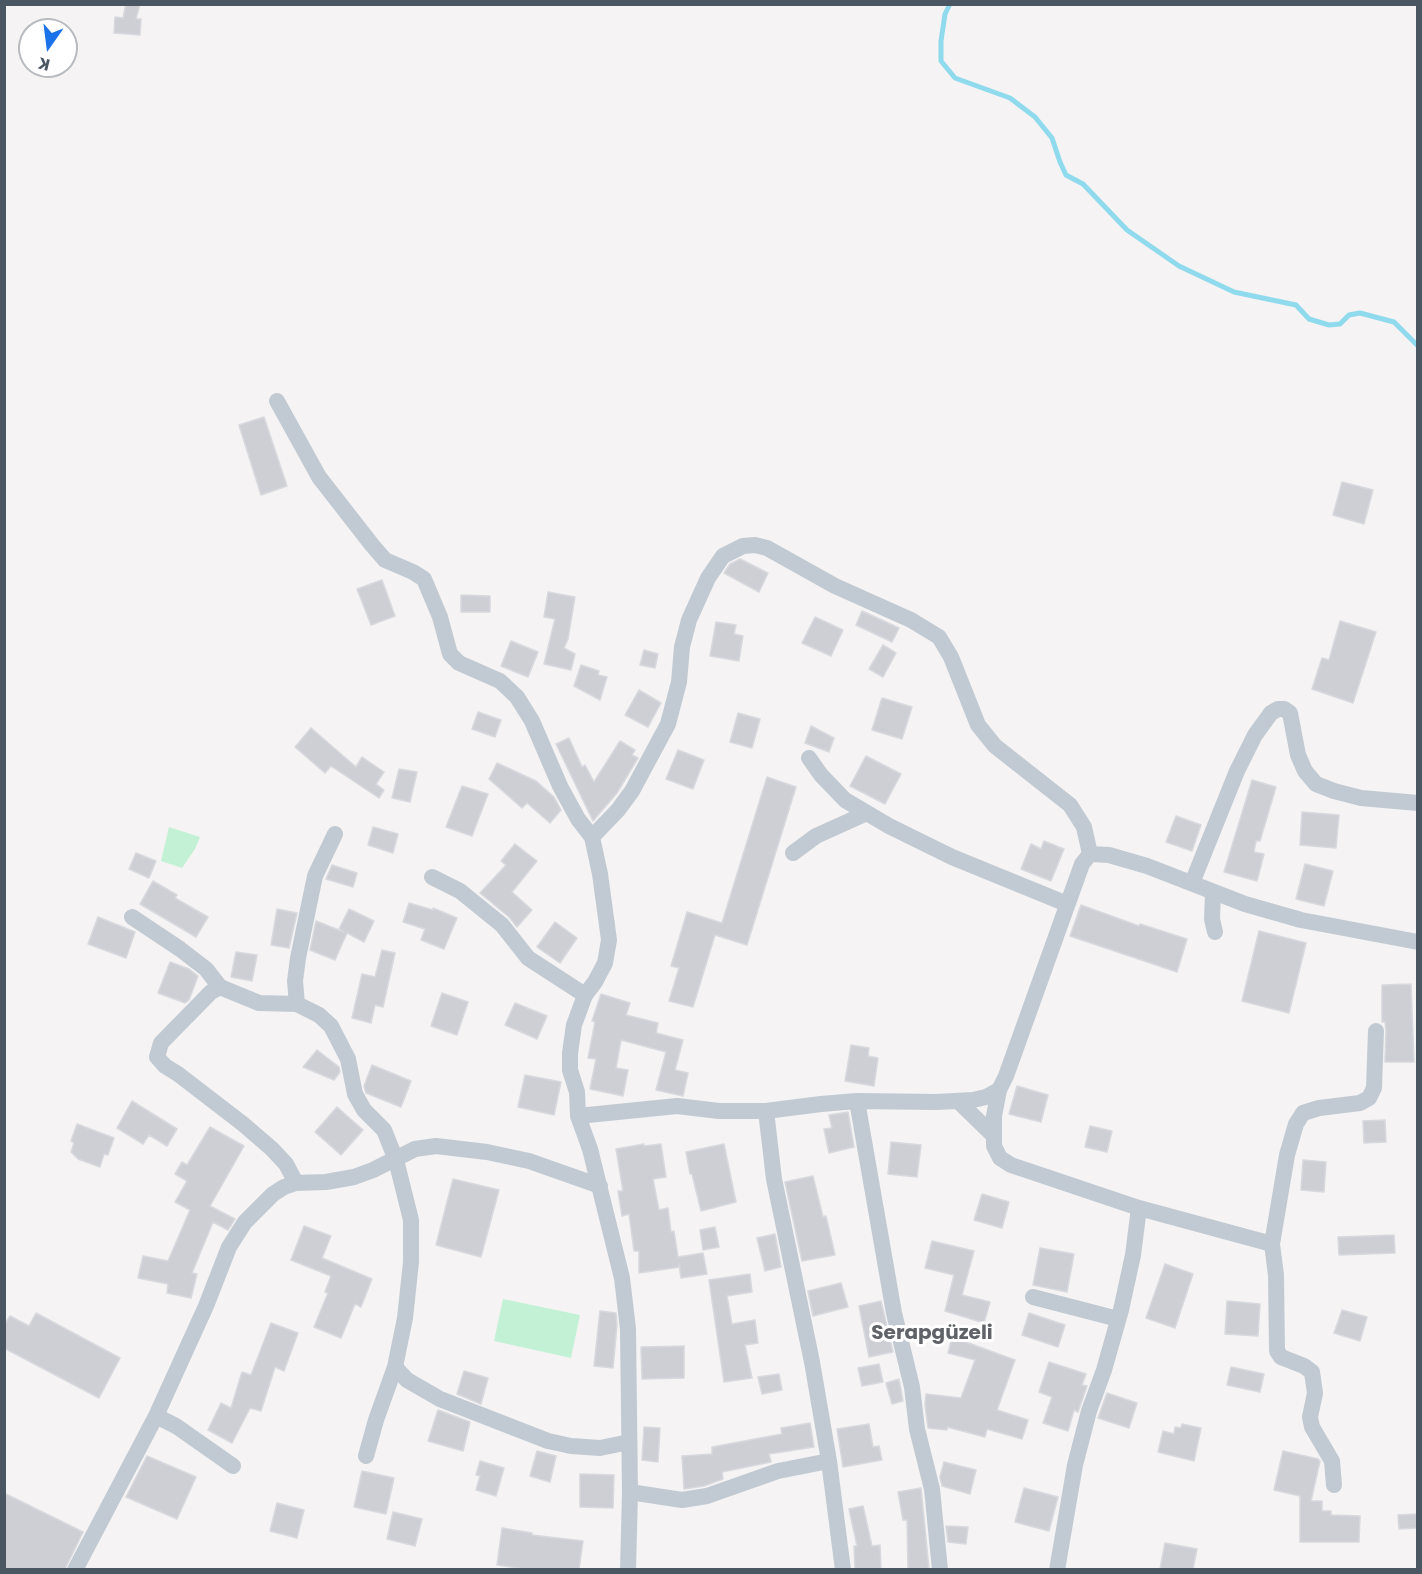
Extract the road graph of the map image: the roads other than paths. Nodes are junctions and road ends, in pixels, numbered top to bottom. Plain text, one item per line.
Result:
1 (277, 401) dead end
2 (809, 758) dead end
3 (1418, 803) edge
4 (867, 813) junction
5 (334, 834) dead end
6 (592, 837) junction
7 (793, 853) dead end
8 (1090, 854) junction
9 (432, 877) dead end
10 (1192, 883) junction
11 (1213, 892) junction
12 (1067, 904) junction
13 (132, 917) dead end
14 (1215, 932) dead end
15 (1418, 942) edge
16 (220, 987) junction
17 (585, 995) junction
18 (297, 1004) junction
19 (1376, 1032) dead end
20 (999, 1090) junction
21 (857, 1101) junction
22 (958, 1101) junction
23 (766, 1111) junction
24 (579, 1116) junction
25 (993, 1135) junction
26 (396, 1160) junction
27 (296, 1183) junction
28 (600, 1186) junction
29 (1139, 1208) junction
30 (1272, 1244) junction
31 (1033, 1297) dead end
32 (1118, 1319) junction
33 (395, 1367) junction
34 (156, 1416) junction
35 (629, 1442) junction
36 (366, 1456) dead end
37 (829, 1461) junction
38 (233, 1466) dead end
39 (1334, 1485) dead end
40 (630, 1492) junction
41 (75, 1569) edge
42 (628, 1569) edge
43 (843, 1569) edge
44 (940, 1569) edge
45 (1057, 1569) edge

1 - 6 street
2 - 4 street
3 - 10 street
4 - 7 street
4 - 12 street
5 - 18 street
6 - 8 street
6 - 17 street
8 - 10 street
8 - 12 street
9 - 17 street
10 - 11 street
11 - 14 street
11 - 15 street
12 - 20 street
13 - 16 street
16 - 18 street
16 - 27 street
17 - 24 street
18 - 26 street
19 - 30 street
20 - 22 street
20 - 25 street
21 - 22 street
21 - 23 street
21 - 44 street
22 - 25 street
23 - 24 street
23 - 37 street
24 - 28 street
25 - 29 street
26 - 27 street
26 - 28 street
26 - 33 street
27 - 34 street
28 - 35 street
29 - 30 street
29 - 32 street
30 - 39 street
31 - 32 street
32 - 45 street
33 - 35 street
33 - 36 street
34 - 38 street
34 - 41 street
35 - 40 street
37 - 40 street
37 - 43 street
40 - 42 street

